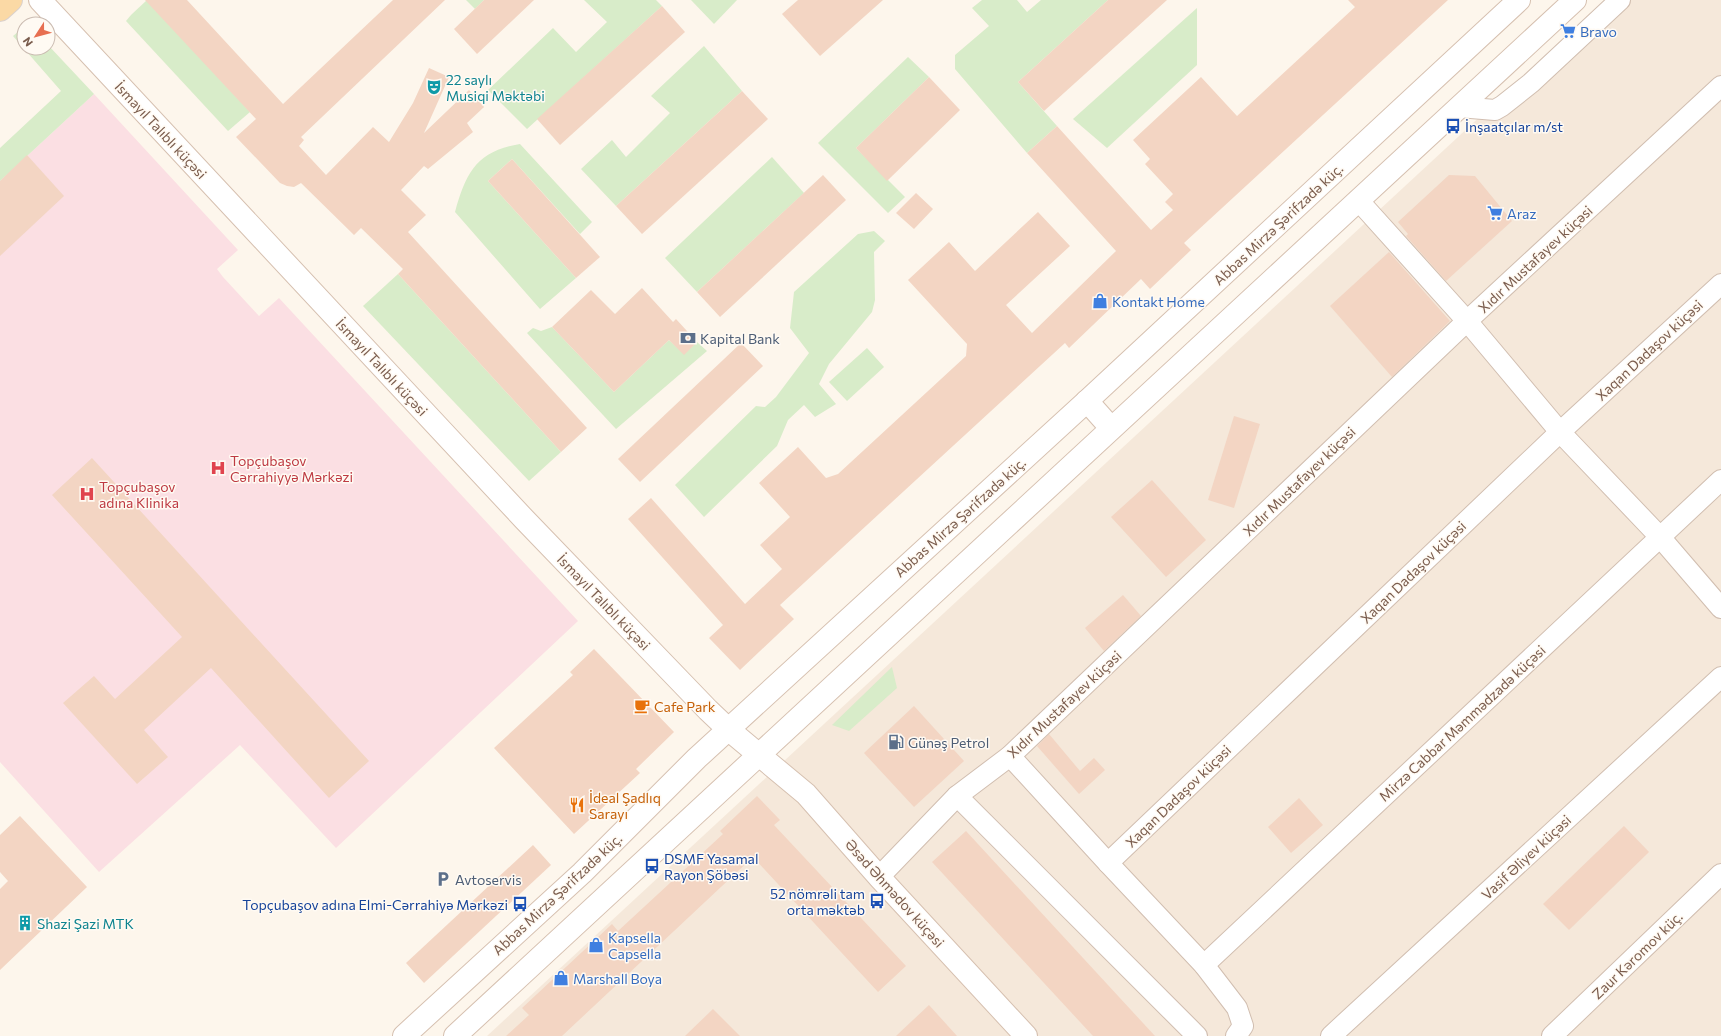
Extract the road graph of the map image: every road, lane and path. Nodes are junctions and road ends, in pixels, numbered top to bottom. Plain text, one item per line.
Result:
1 (11, 0) edge
2 (40, 0) edge
3 (1519, 0) edge
4 (1575, 0) edge
5 (1620, 0) edge
6 (0, 10) edge
7 (1721, 86) edge
8 (1459, 106) junction
9 (1358, 200) junction
10 (1721, 284) edge
11 (1467, 321) junction
12 (1086, 401) junction
13 (1111, 428) junction
14 (1560, 432) junction
15 (1721, 480) edge
16 (1660, 537) junction
17 (1721, 608) edge
18 (1721, 677) edge
19 (728, 729) junction
20 (759, 756) junction
21 (1010, 756) junction
22 (957, 796) junction
23 (1108, 863) junction
24 (1721, 874) edge
25 (879, 877) junction
26 (1204, 965) junction
27 (404, 1036) edge
28 (456, 1036) edge
29 (1026, 1036) edge
30 (1197, 1036) edge
31 (1236, 1036) edge
32 (1331, 1036) edge
33 (1552, 1036) edge

1 - 6 main road
2 - 19 main road, İsmayıl Talıblı küçəsi
3 - 12 main road, Abbas Mirzə Şərifzadə küç.
4 - 8 main road
5 - 8 street
7 - 11 street, Xıdır Mustafayev küçəsi
8 - 9 main road
9 - 11 street
9 - 13 main road
10 - 14 street, Xaqan Dadaşov küçəsi
11 - 14 street
11 - 21 street, Xıdır Mustafayev küçəsi
12 - 13 main road
12 - 19 main road, Abbas Mirzə Şərifzadə küç.
13 - 20 main road
14 - 16 street
14 - 23 street, Xaqan Dadaşov küçəsi
15 - 16 street, Mirzə Cabbar Məmmədzadə küçəsi
16 - 17 street
16 - 26 street, Mirzə Cabbar Məmmədzadə küçəsi
18 - 32 street, Vasif Əliyev küçəsi
19 - 20 main road, İsmayıl Talıblı küçəsi
19 - 27 main road, Abbas Mirzə Şərifzadə küç.
20 - 25 main road, Əsəd Əhmədov küçəsi
20 - 28 main road
21 - 22 street, Xıdır Mustafayev küçəsi
21 - 23 street
22 - 25 street, Xıdır Mustafayev küçəsi
22 - 30 street
23 - 26 street
24 - 33 street, Zaur Kəromov küç.
25 - 29 main road, Əsəd Əhmədov küçəsi
26 - 31 street

